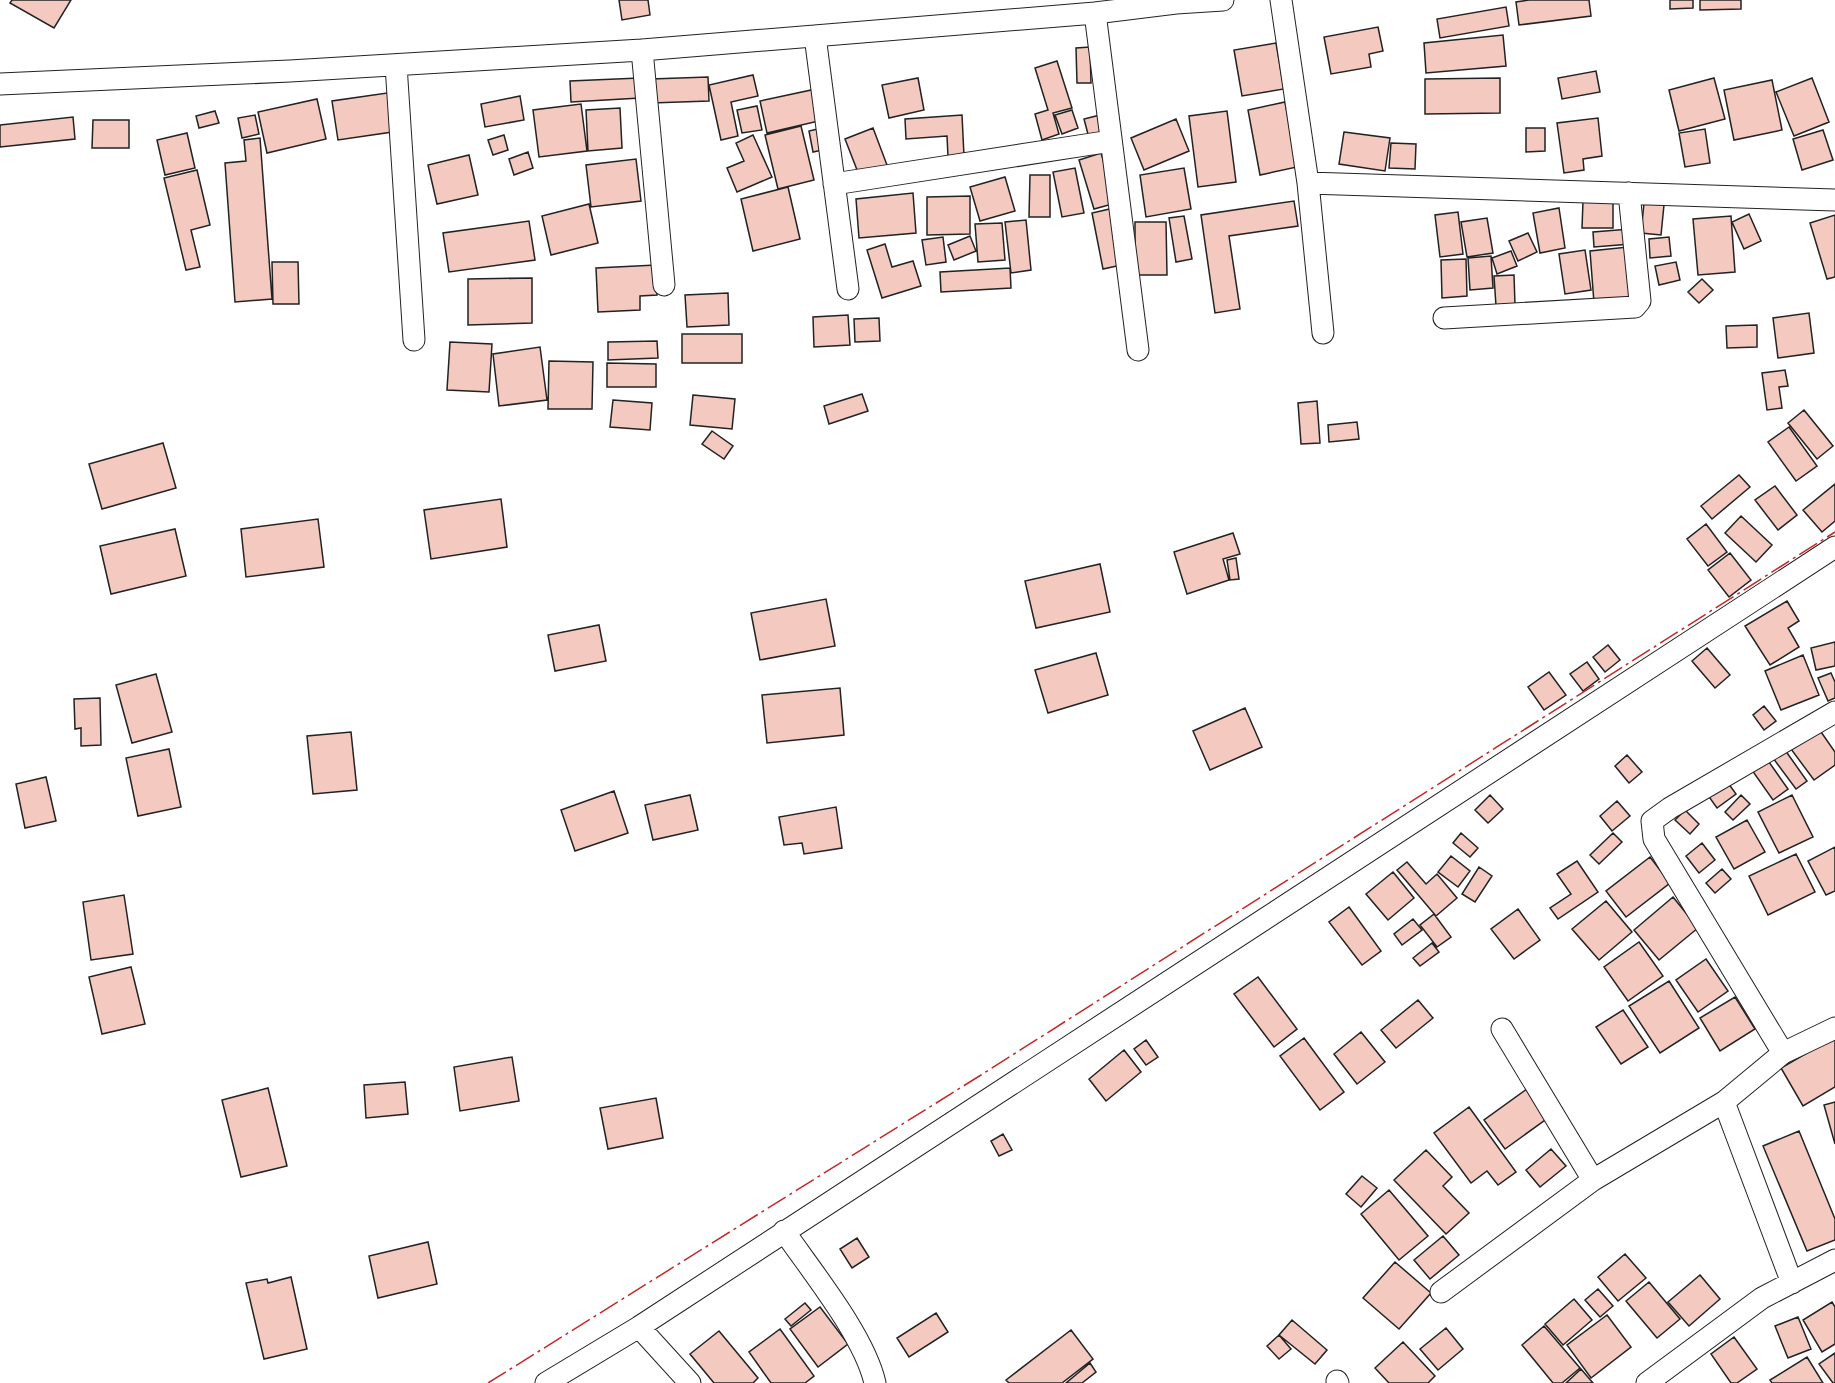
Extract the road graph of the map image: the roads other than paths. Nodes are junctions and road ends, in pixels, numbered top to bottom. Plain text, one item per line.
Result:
1 (1223, 0) edge
2 (1281, 0) edge
3 (1175, 1) edge
4 (1095, 13) junction
5 (815, 36) junction
6 (642, 50) junction
7 (396, 65) junction
8 (0, 84) edge
9 (1111, 141) junction
10 (1308, 183) junction
11 (834, 184) junction
12 (1629, 193) junction
13 (1835, 200) edge
14 (664, 285) dead end
15 (848, 289) dead end
16 (1444, 318) dead end
17 (1323, 333) dead end
18 (414, 340) dead end
19 (1138, 350) dead end
20 (1832, 555) edge
21 (1835, 712) edge
22 (1835, 1028) edge
23 (1502, 1029) dead end
24 (1783, 1053) junction
25 (1724, 1102) junction
26 (1593, 1180) junction
27 (784, 1231) junction
28 (1835, 1260) edge
29 (1792, 1283) junction
30 (1441, 1292) dead end
31 (639, 1327) junction
32 (546, 1383) edge
33 (690, 1383) edge
34 (875, 1383) edge
35 (1647, 1383) edge

1 - 3 street
2 - 10 street
3 - 4 street
4 - 5 street
4 - 9 street
5 - 6 street
5 - 11 street
6 - 7 street
6 - 14 street
7 - 8 street
7 - 18 street
9 - 11 street
9 - 19 street
10 - 12 street
10 - 17 street
11 - 15 street
12 - 13 street
12 - 16 street
20 - 27 street
21 - 24 street
22 - 24 street
23 - 26 street
24 - 25 street
25 - 26 street
25 - 29 street
26 - 30 street
27 - 31 street
27 - 34 street
28 - 29 street
29 - 35 street
31 - 32 street
31 - 33 street

